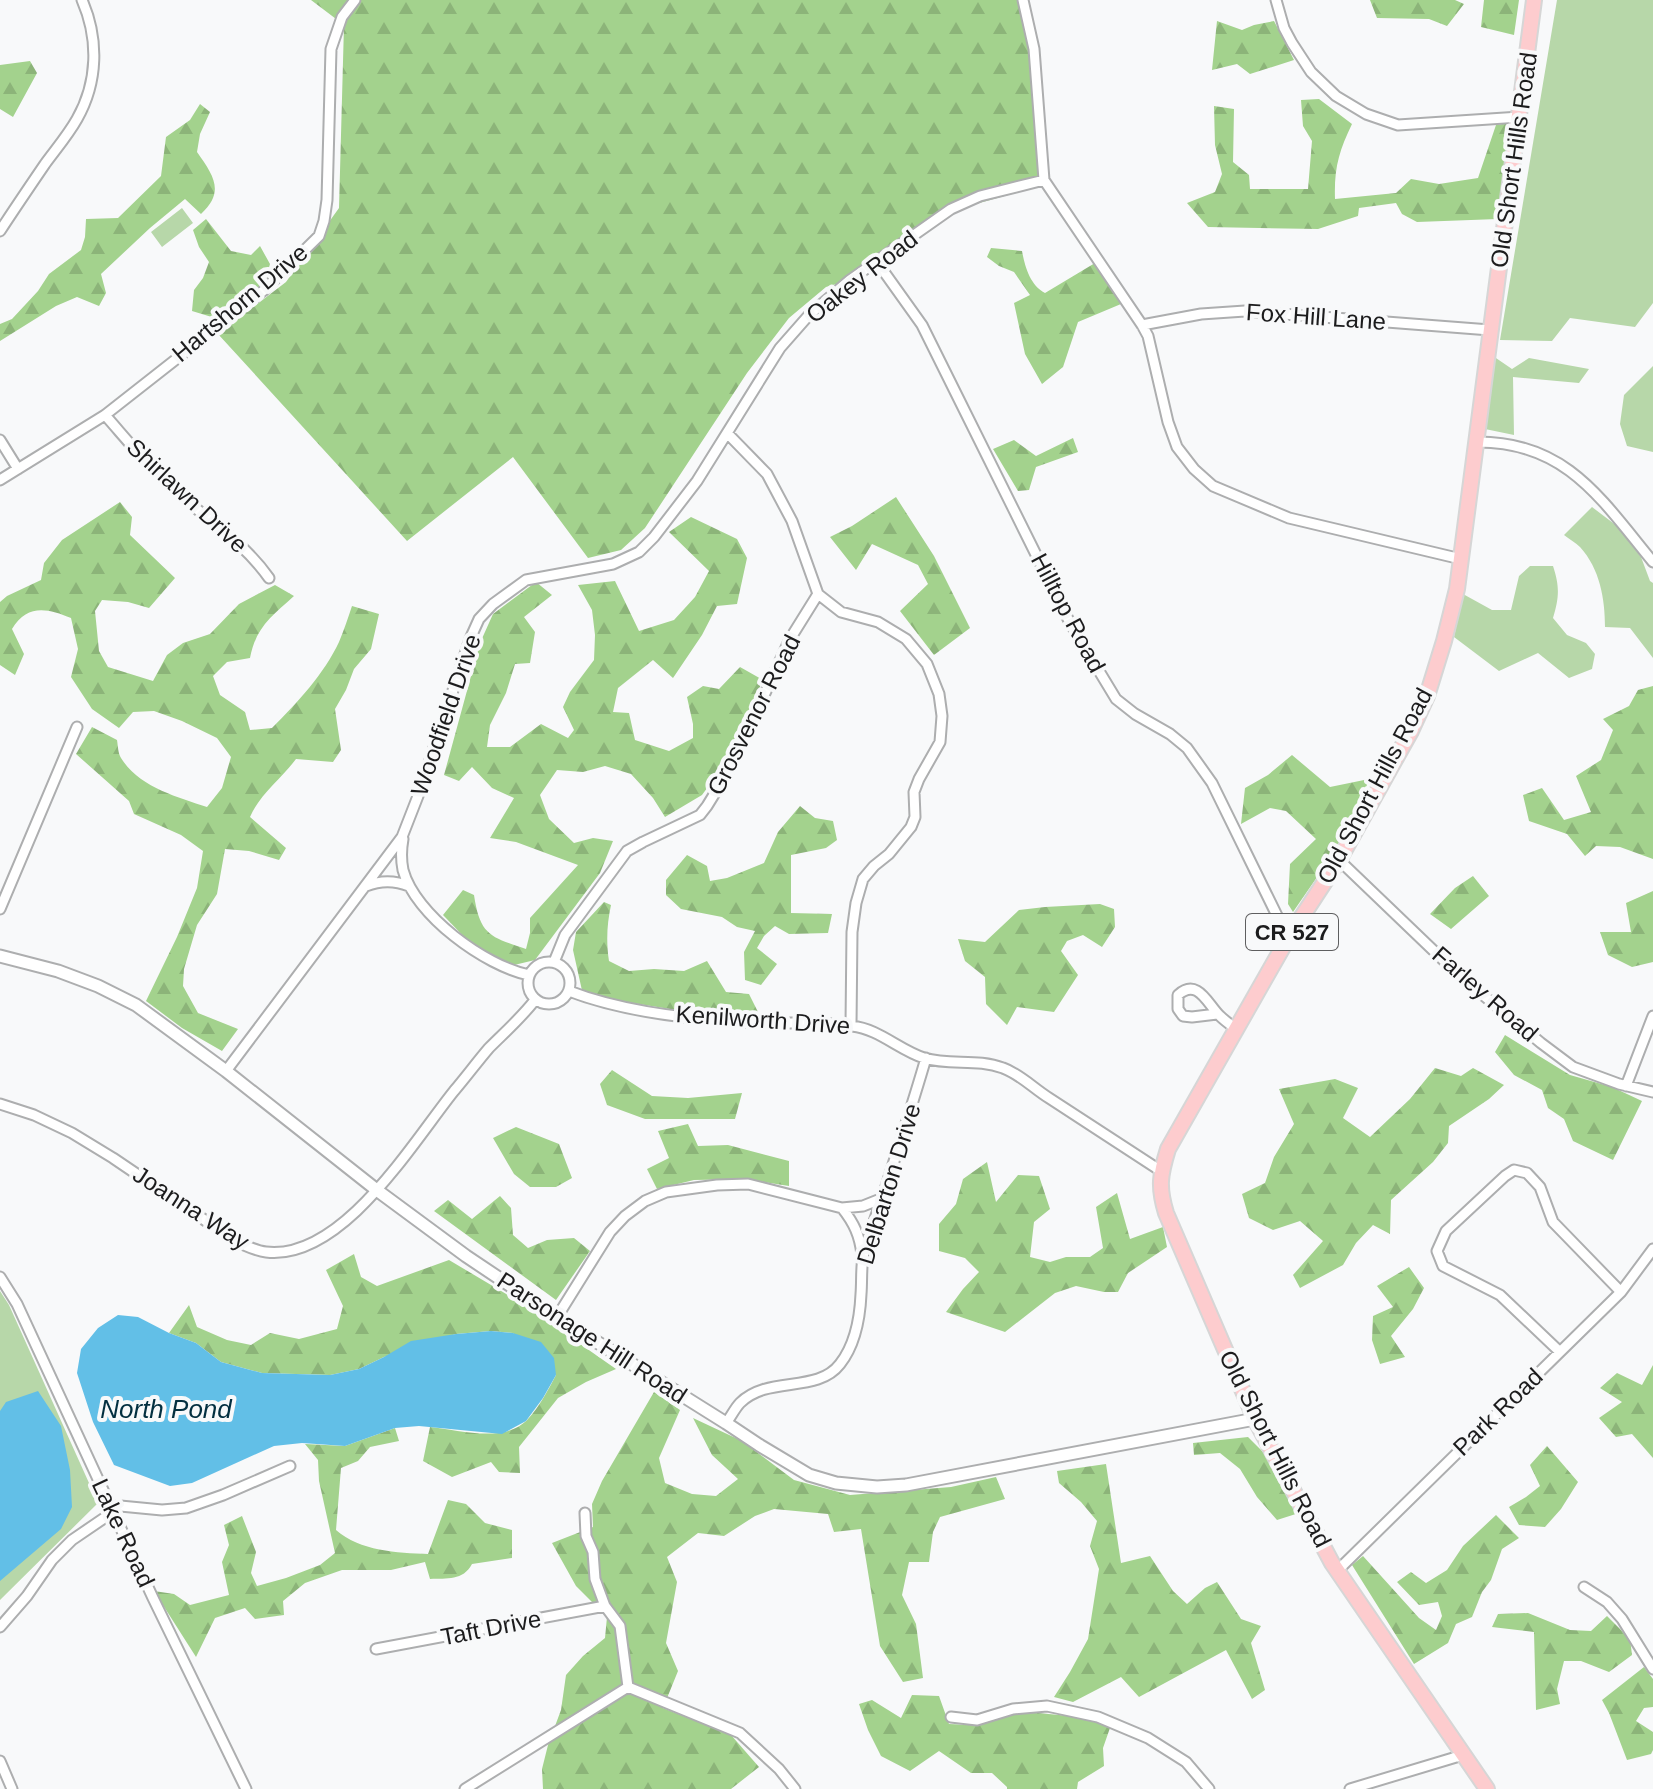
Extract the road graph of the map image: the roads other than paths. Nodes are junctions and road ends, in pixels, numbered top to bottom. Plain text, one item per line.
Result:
1 (82, 0) edge
2 (355, 0) edge
3 (1023, 0) edge
4 (1276, 0) edge
5 (1534, 0) edge
6 (1520, 117) junction
7 (1044, 180) junction
8 (0, 231) edge
9 (877, 262) junction
10 (1142, 325) junction
11 (1490, 330) junction
12 (105, 415) junction
13 (727, 433) junction
14 (0, 440) edge
15 (1476, 442) junction
16 (18, 469) junction
17 (0, 480) edge
18 (1461, 559) junction
19 (1653, 562) edge
20 (269, 578) dead end
21 (818, 594) junction
22 (77, 727) dead end
23 (404, 833) junction
24 (1339, 860) junction
25 (409, 886) junction
26 (363, 887) junction
27 (0, 909) edge
28 (1288, 938) junction
29 (0, 956) edge
30 (554, 962) junction
31 (529, 975) junction
32 (569, 991) junction
33 (535, 1000) junction
34 (1217, 1014) dead end
35 (1653, 1016) edge
36 (851, 1025) junction
37 (1236, 1029) junction
38 (926, 1058) junction
39 (226, 1071) junction
40 (1626, 1086) junction
41 (1653, 1092) edge
42 (0, 1104) edge
43 (1161, 1171) junction
44 (378, 1191) junction
45 (883, 1198) junction
46 (842, 1208) junction
47 (1653, 1249) edge
48 (863, 1259) junction
49 (0, 1277) edge
50 (1621, 1292) junction
51 (557, 1317) junction
52 (1560, 1352) junction
53 (1255, 1419) junction
54 (726, 1423) junction
55 (290, 1466) dead end
56 (112, 1508) junction
57 (585, 1513) dead end
58 (1338, 1570) junction
59 (1584, 1587) dead end
60 (605, 1606) junction
61 (0, 1627) edge
62 (376, 1649) dead end
63 (1653, 1669) edge
64 (628, 1687) junction
65 (951, 1717) dead end
66 (1463, 1755) junction
67 (0, 1761) edge
68 (12, 1789) edge
69 (246, 1789) edge
70 (465, 1789) edge
71 (795, 1789) edge
72 (1209, 1789) edge
73 (1350, 1789) edge
74 (1487, 1789) edge

1 - 8 street
2 - 12 street, Hartshorn Drive
3 - 7 street
4 - 6 street
5 - 6 main road, Old Short Hills Road / CR 527
6 - 11 main road, Old Short Hills Road / CR 527
7 - 9 street, Oakey Road
7 - 10 street
9 - 13 street, Oakey Road
9 - 28 street, Hilltop Road
10 - 11 street, Fox Hill Lane
10 - 18 street
11 - 15 main road, Old Short Hills Road / CR 527
12 - 16 street, Hartshorn Drive
12 - 20 street, Shirlawn Drive
13 - 21 street
13 - 23 street, Woodfield Drive
14 - 16 street
15 - 18 main road, Old Short Hills Road / CR 527
15 - 19 street
16 - 17 street, Hartshorn Drive
18 - 24 main road, Old Short Hills Road / CR 527
21 - 30 street, Grosvenor Road
21 - 36 street
22 - 27 street
23 - 25 street
23 - 26 street, Woodfield Drive
24 - 28 main road, Old Short Hills Road / CR 527
24 - 40 street, Farley Road
25 - 26 street
25 - 31 street
26 - 39 street, Woodfield Drive
28 - 37 main road, Old Short Hills Road / CR 527
29 - 39 street, Parsonage Hill Road
30 - 31 street
30 - 32 street
31 - 33 street
32 - 33 street
32 - 36 street, Kenilworth Drive
33 - 44 street
34 - 37 street
35 - 40 street
36 - 38 street, Kenilworth Drive
37 - 43 main road, Old Short Hills Road / CR 527
38 - 43 street, Kenilworth Drive
38 - 45 street, Delbarton Drive
39 - 44 street, Parsonage Hill Road
40 - 41 street, Farley Road
42 - 44 street, Joanna Way
43 - 53 main road, Old Short Hills Road / CR 527
44 - 51 street, Parsonage Hill Road
45 - 46 street
45 - 48 street, Delbarton Drive
46 - 48 street
46 - 51 street
47 - 50 street, Park Road
48 - 54 street, Delbarton Drive
49 - 56 street, Lake Road
50 - 52 street, Park Road
50 - 52 street
51 - 54 street, Parsonage Hill Road
52 - 58 street, Park Road
53 - 54 street, Parsonage Hill Road
53 - 58 main road, Old Short Hills Road / CR 527
55 - 56 street
56 - 61 street
56 - 69 street, Lake Road
57 - 60 street
58 - 66 main road, Old Short Hills Road / CR 527
59 - 63 street
60 - 62 street, Taft Drive
60 - 64 street
64 - 70 street
64 - 71 street
65 - 72 street
66 - 73 street
66 - 74 main road, Old Short Hills Road / CR 527
67 - 68 street

